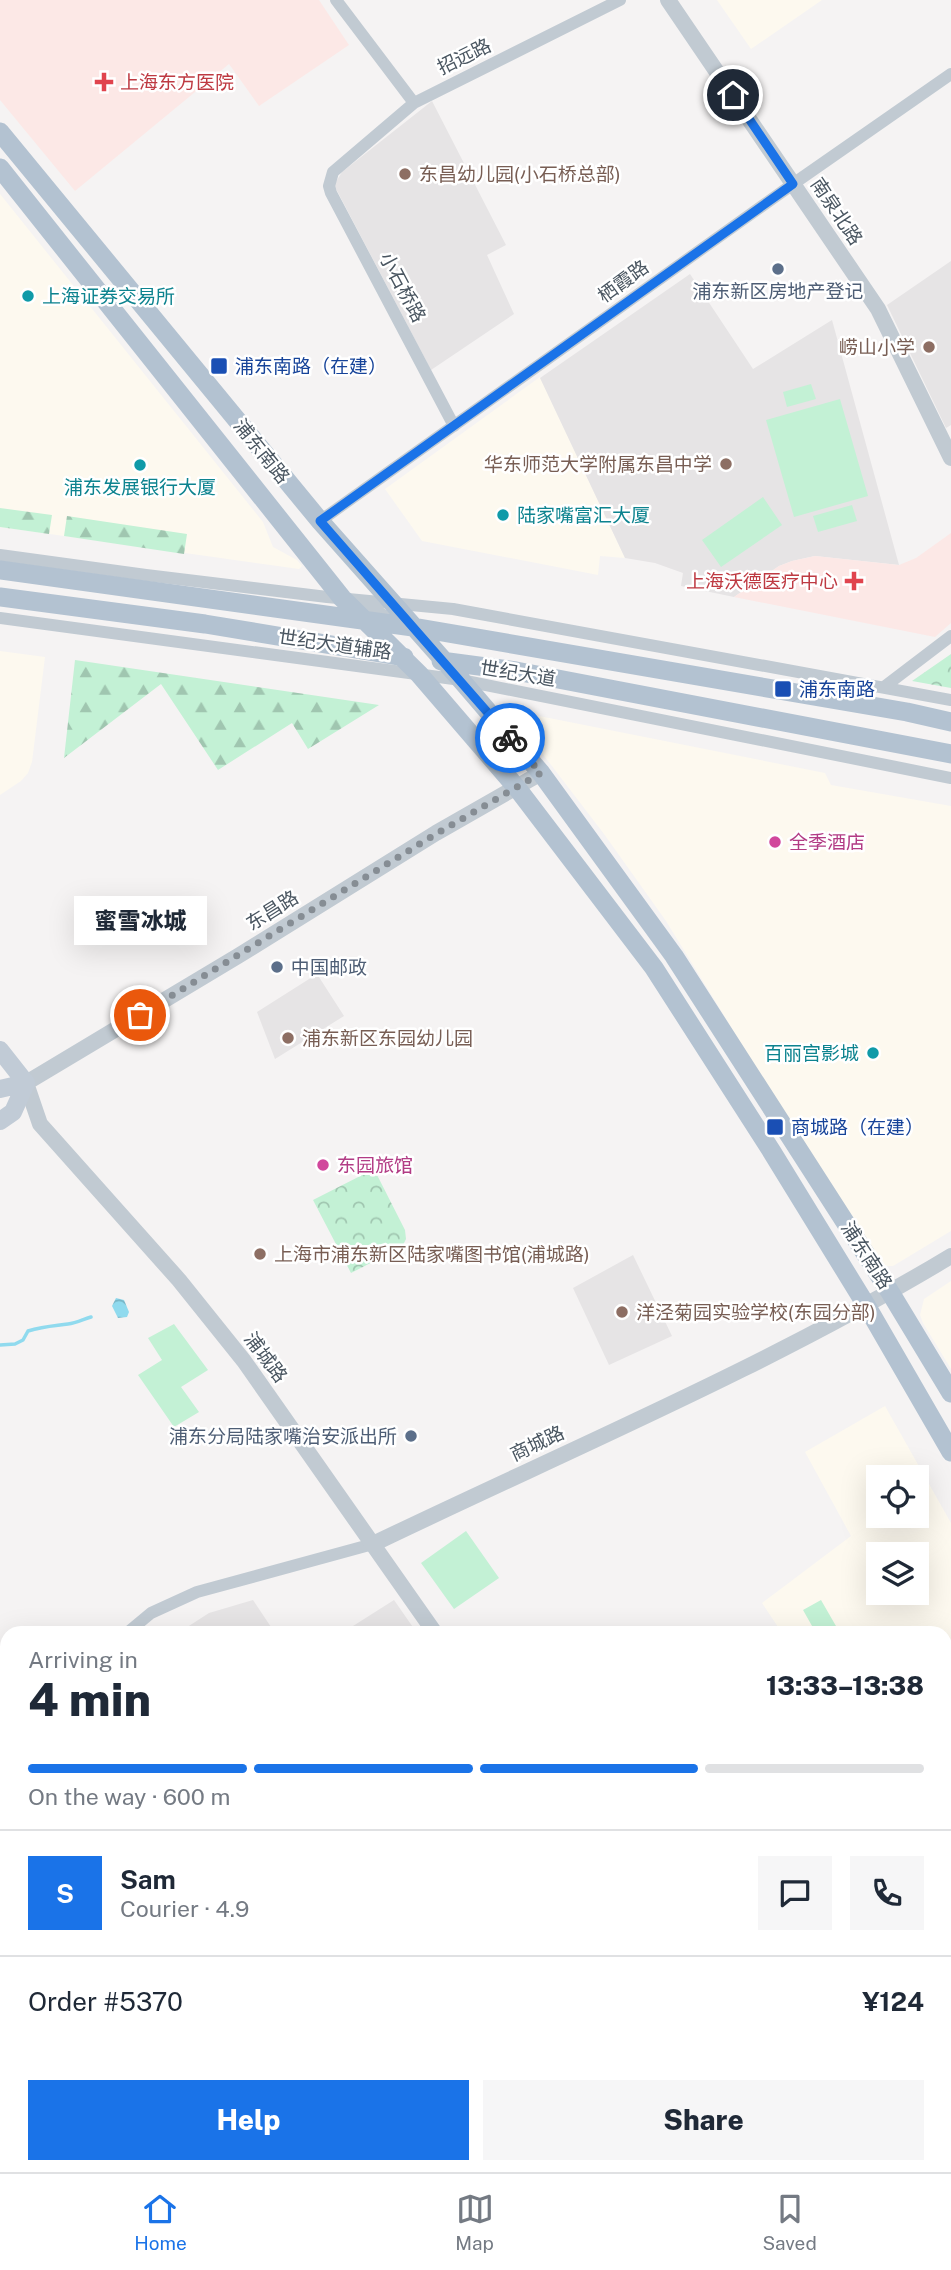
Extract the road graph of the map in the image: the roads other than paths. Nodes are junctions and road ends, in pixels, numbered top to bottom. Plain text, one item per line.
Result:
1 (336, 0) edge
2 (620, 0) edge
3 (668, 0) edge
4 (951, 74) edge
5 (414, 103) junction
6 (0, 132) edge
7 (339, 166) joint
8 (0, 168) edge
9 (793, 184) junction
10 (454, 426) junction
11 (951, 458) edge
12 (320, 521) junction
13 (0, 555) edge
14 (0, 570) edge
15 (0, 597) edge
16 (342, 598) junction
17 (390, 603) junction
18 (0, 618) edge
19 (365, 621) junction
20 (413, 627) junction
21 (951, 636) edge
22 (401, 657) junction
23 (445, 662) junction
24 (419, 674) junction
25 (461, 680) junction
26 (884, 687) junction
27 (951, 700) edge
28 (908, 712) junction
29 (951, 722) edge
30 (951, 754) edge
31 (541, 773) junction
32 (951, 778) edge
33 (517, 788) junction
34 (0, 1050) edge
35 (26, 1083) junction
36 (0, 1089) edge
37 (0, 1097) edge
38 (7, 1116) edge
39 (40, 1124) junction
40 (951, 1256) edge
41 (890, 1292) junction
42 (866, 1305) junction
43 (951, 1393) edge
44 (951, 1450) edge
45 (373, 1544) junction
46 (135, 1626) edge
47 (430, 1626) edge

1 - 5 street
2 - 5 street, 招远路
3 - 9 street, 南泉北路
4 - 9 street, 栖霞路
5 - 7 street, 招远路
6 - 12 main road, 浦东南路
7 - 10 street, 小石桥路
8 - 16 main road, 浦东南路
9 - 10 street, 栖霞路
9 - 11 street, 南泉北路
10 - 12 street, 栖霞路
12 - 17 main road, 浦东南路
13 - 16 street, 世纪大道辅路
14 - 19 main road, 世纪大道
15 - 22 main road, 世纪大道
16 - 17 street, 世纪大道辅路
16 - 19 main road, 浦东南路
16 - 20 street, 世纪大道辅路
17 - 20 main road, 浦东南路
17 - 26 street, 世纪大道辅路
18 - 24 street, 世纪大道辅路
19 - 20 main road, 世纪大道
19 - 22 main road, 浦东南路
20 - 23 main road, 浦东南路
20 - 28 main road, 世纪大道
21 - 26 street
22 - 23 main road, 世纪大道
22 - 24 main road, 浦东南路
23 - 25 main road, 浦东南路
23 - 30 main road, 世纪大道
24 - 25 street, 世纪大道辅路
24 - 33 main road, 浦东南路
25 - 31 main road, 浦东南路
25 - 32 street, 世纪大道辅路
26 - 27 street, 世纪大道辅路
26 - 28 street
28 - 29 main road, 世纪大道
31 - 33 street, 东昌路
31 - 41 main road, 浦东南路
33 - 35 street, 东昌路
33 - 42 main road, 浦东南路
34 - 35 main road, 浦城路
35 - 36 main road, 东昌路
35 - 38 main road
35 - 39 street, 浦城路
37 - 38 main road, 浦城路
38 - 39 street, 浦城路
39 - 45 street, 浦城路
40 - 41 street, 商城路
41 - 42 street, 商城路
41 - 43 main road, 浦东南路
42 - 44 main road, 浦东南路
42 - 45 street, 商城路
45 - 46 street, 商城路
45 - 47 street, 浦城路

